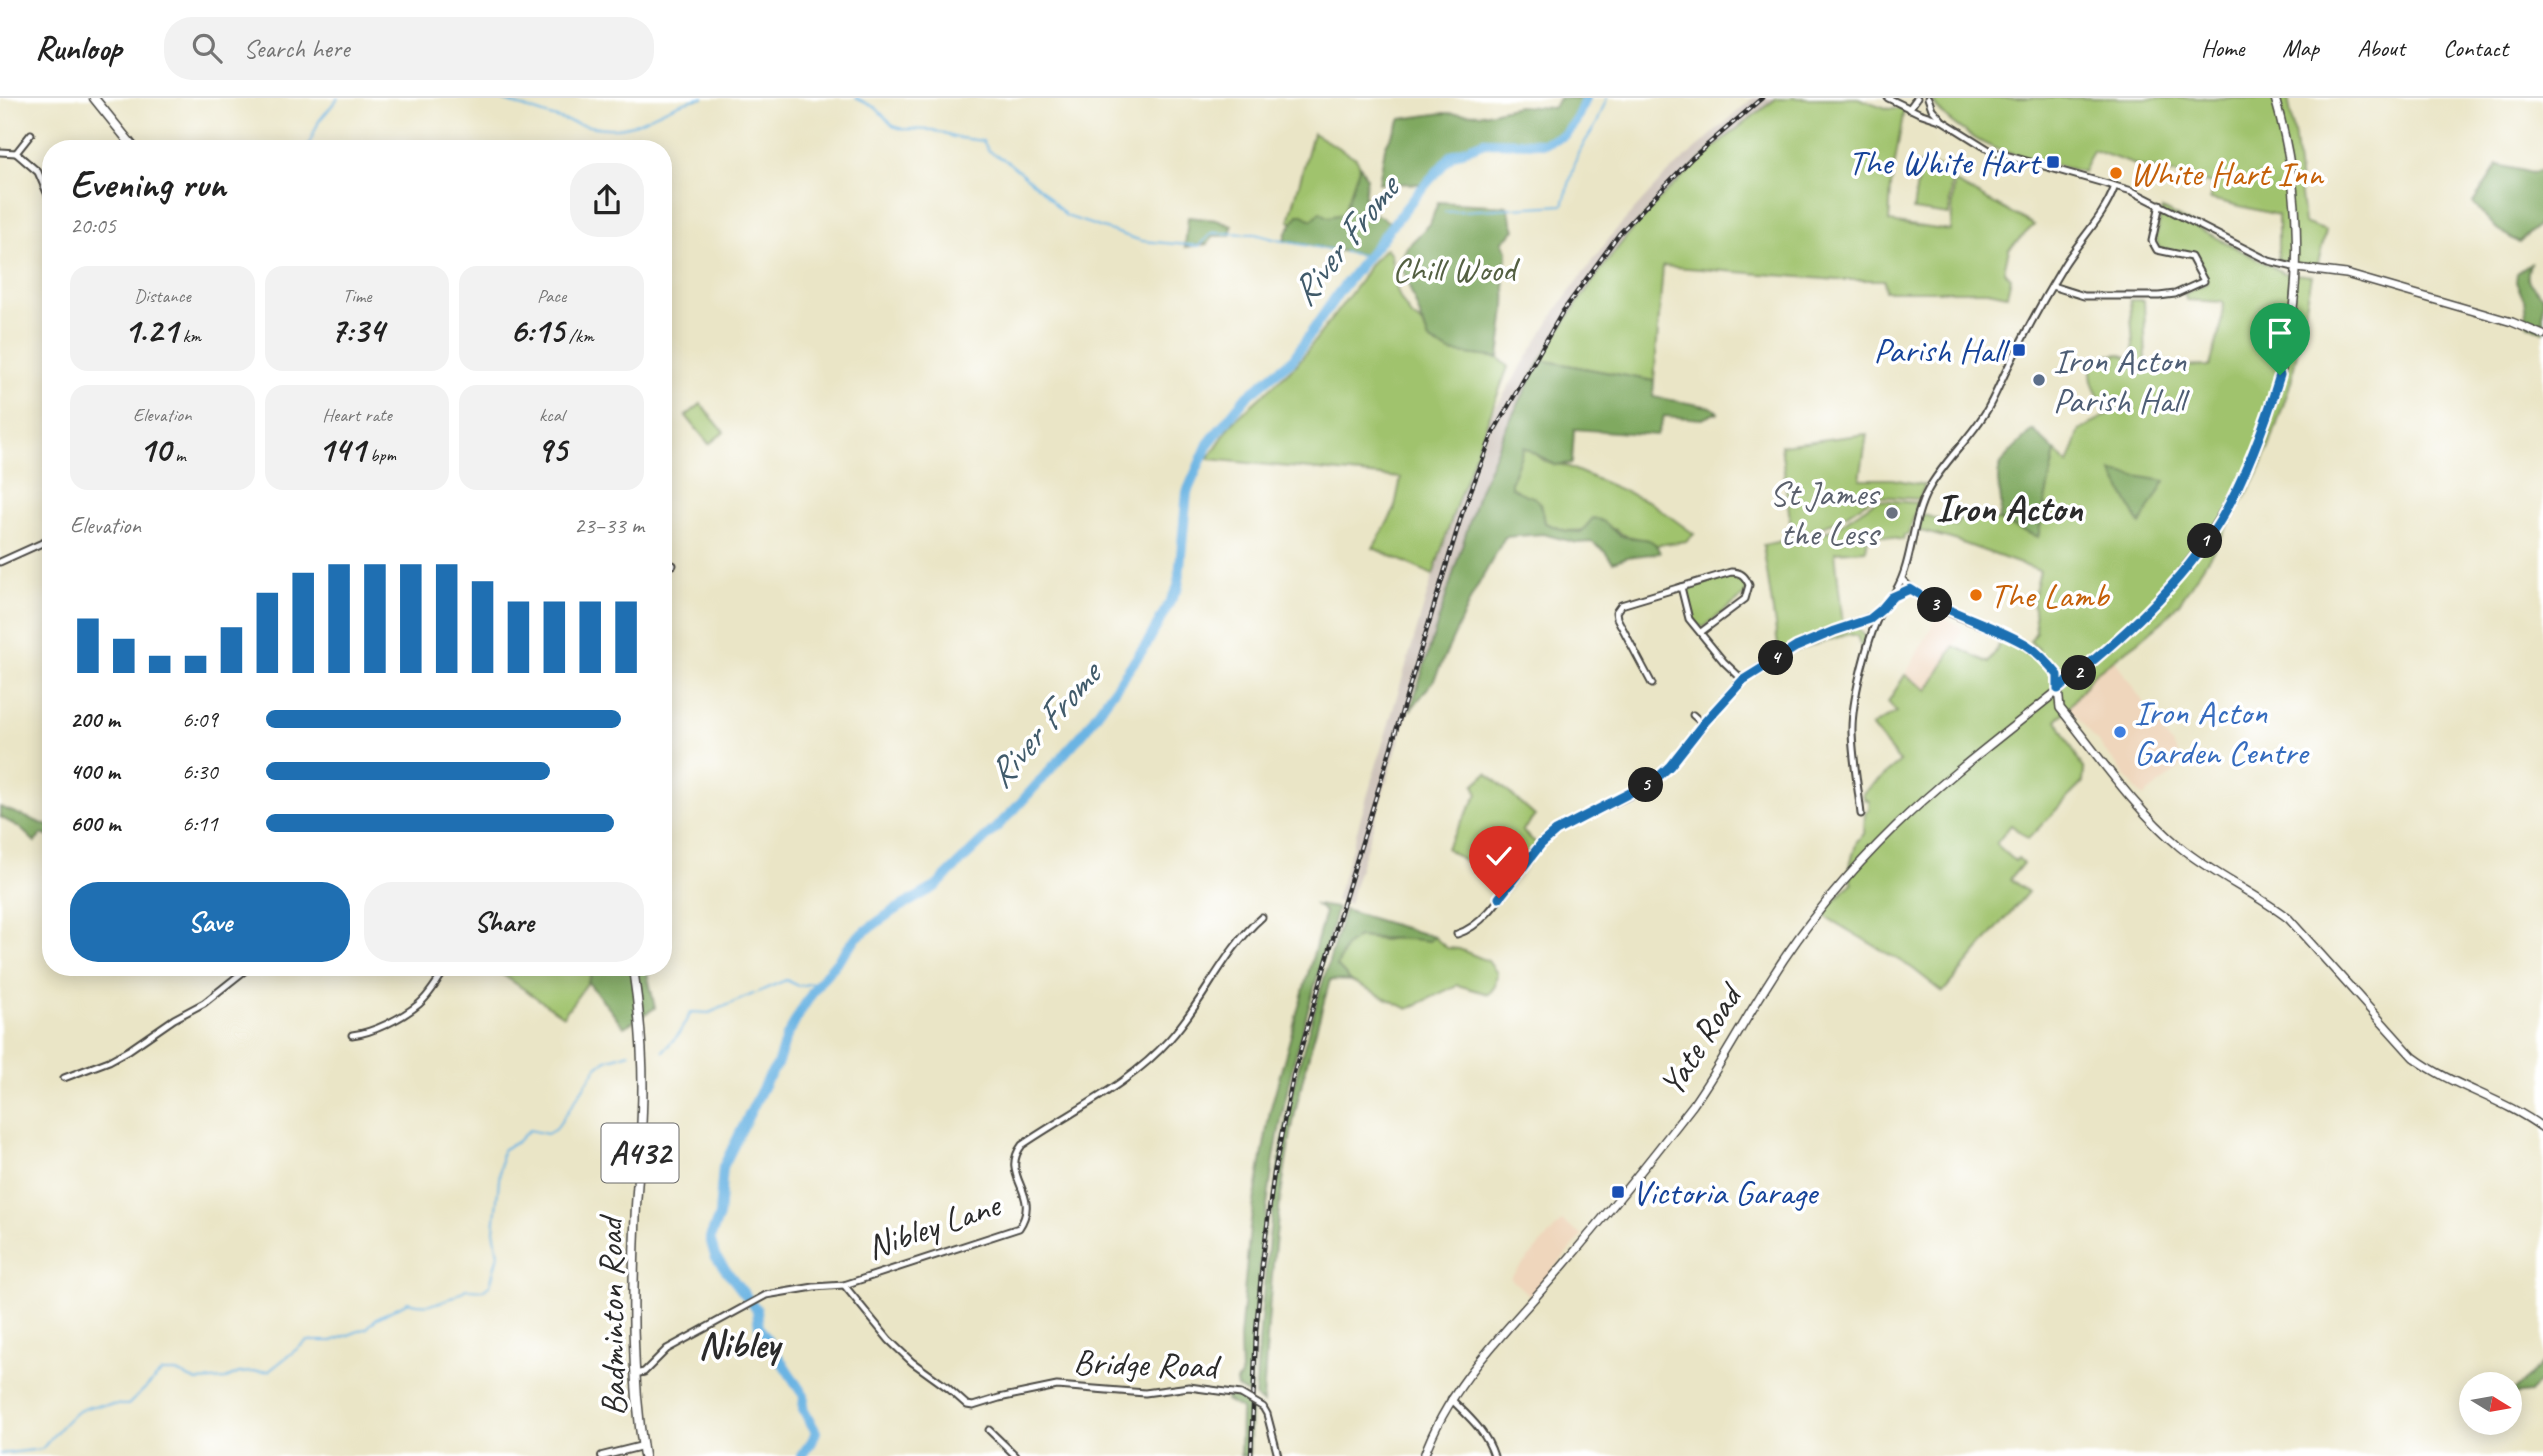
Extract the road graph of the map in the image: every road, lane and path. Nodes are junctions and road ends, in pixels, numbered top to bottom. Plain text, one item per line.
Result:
1 (94, 98) edge
2 (1888, 98) edge
3 (1917, 98) edge
4 (1928, 98) edge
5 (2275, 98) edge
6 (1909, 109) junction
7 (1944, 121) junction
8 (31, 134) dead end
9 (128, 140) edge
10 (0, 152) edge
11 (16, 153) junction
12 (42, 181) edge
13 (2115, 186) junction
14 (2160, 204) junction
15 (2297, 268) junction
16 (2052, 286) junction
17 (2543, 335) edge
18 (42, 543) edge
19 (0, 562) edge
20 (1902, 579) junction
21 (1681, 587) junction
22 (1910, 589) junction
23 (1892, 597) junction
24 (1881, 610) junction
25 (1859, 622) junction
26 (1700, 632) junction
27 (1869, 636) junction
28 (1743, 680) junction
29 (1649, 682) dead end
30 (2058, 689) junction
31 (1693, 715) dead end
32 (1703, 724) junction
33 (1861, 814) dead end
34 (1262, 917) dead end
35 (1457, 934) dead end
36 (238, 976) edge
37 (440, 976) edge
38 (634, 976) edge
39 (352, 1035) dead end
40 (64, 1078) dead end
41 (2543, 1128) edge
42 (844, 1285) junction
43 (635, 1374) junction
44 (1451, 1399) junction
45 (989, 1430) dead end
46 (642, 1446) junction
47 (602, 1456) edge
48 (644, 1456) edge
49 (1016, 1456) edge
50 (1278, 1456) edge
51 (1424, 1456) edge
52 (1494, 1456) edge

1 - 9 main road
2 - 6 street
3 - 6 street
4 - 7 street
5 - 15 main road, Yate Road
6 - 7 street
7 - 13 street
8 - 11 street
10 - 11 street
11 - 12 street
13 - 14 street
13 - 16 street
14 - 15 street
14 - 16 street
15 - 17 main road
15 - 30 main road, Yate Road
16 - 20 street
18 - 19 street
20 - 22 street
20 - 23 street
21 - 26 street
21 - 26 street
21 - 29 street
22 - 23 street
22 - 30 street
23 - 24 street
24 - 25 street
24 - 27 street
25 - 27 street
25 - 28 street
26 - 28 street
27 - 33 street
28 - 32 street
30 - 41 main road
30 - 44 main road, Yate Road
31 - 32 street
32 - 35 street
34 - 42 street, Nibley Lane
36 - 40 street
37 - 39 street
38 - 43 main road, Badminton Road / A432
42 - 43 street, Nibley Lane
42 - 50 street, Bridge Road, bridge
43 - 46 main road, Badminton Road / A432
44 - 51 main road, Yate Road
44 - 52 street
45 - 49 street
46 - 47 street
46 - 48 main road, Badminton Road / A432

